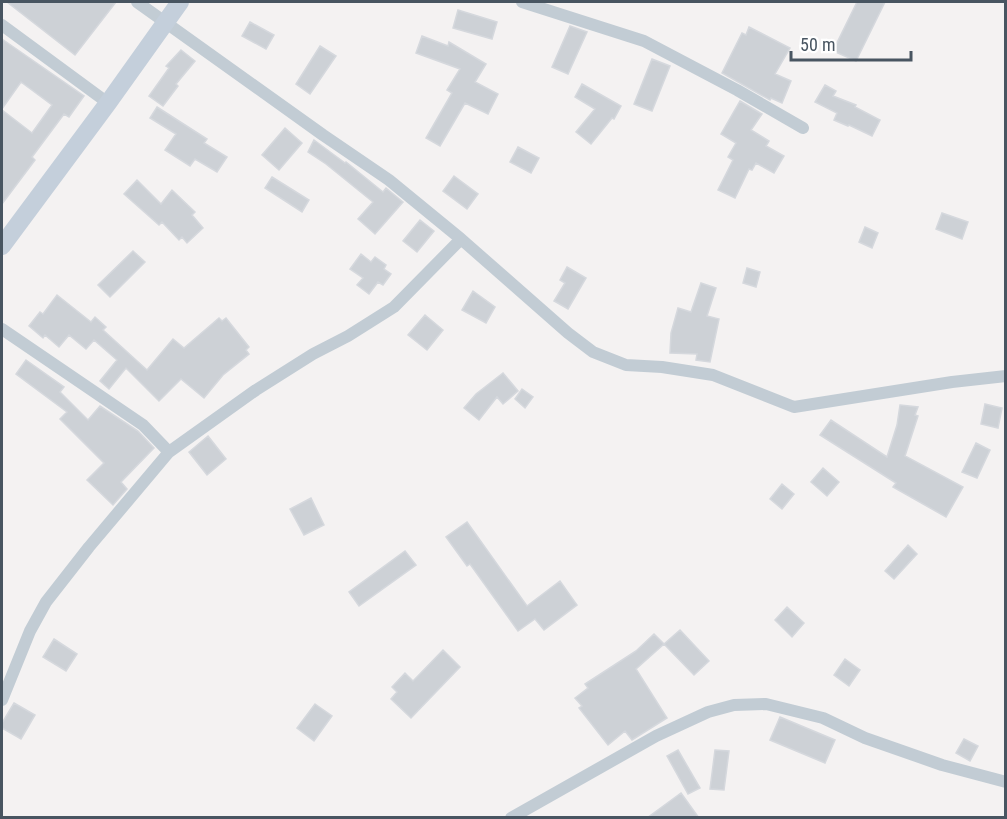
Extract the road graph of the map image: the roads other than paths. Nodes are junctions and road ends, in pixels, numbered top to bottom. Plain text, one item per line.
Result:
1 (137, 2) edge
2 (180, 2) edge
3 (522, 2) edge
4 (165, 23) junction
5 (2, 25) edge
6 (108, 103) junction
7 (803, 128) dead end
8 (461, 239) junction
9 (2, 246) edge
10 (2, 329) edge
11 (1005, 376) edge
12 (169, 452) junction
13 (2, 700) edge
14 (1005, 782) edge
15 (511, 818) edge

1 - 4 street
2 - 4 main road
3 - 7 street
4 - 6 main road
4 - 8 street
5 - 6 street
6 - 9 main road
8 - 11 street
8 - 12 street
10 - 12 street
12 - 13 street
14 - 15 street

